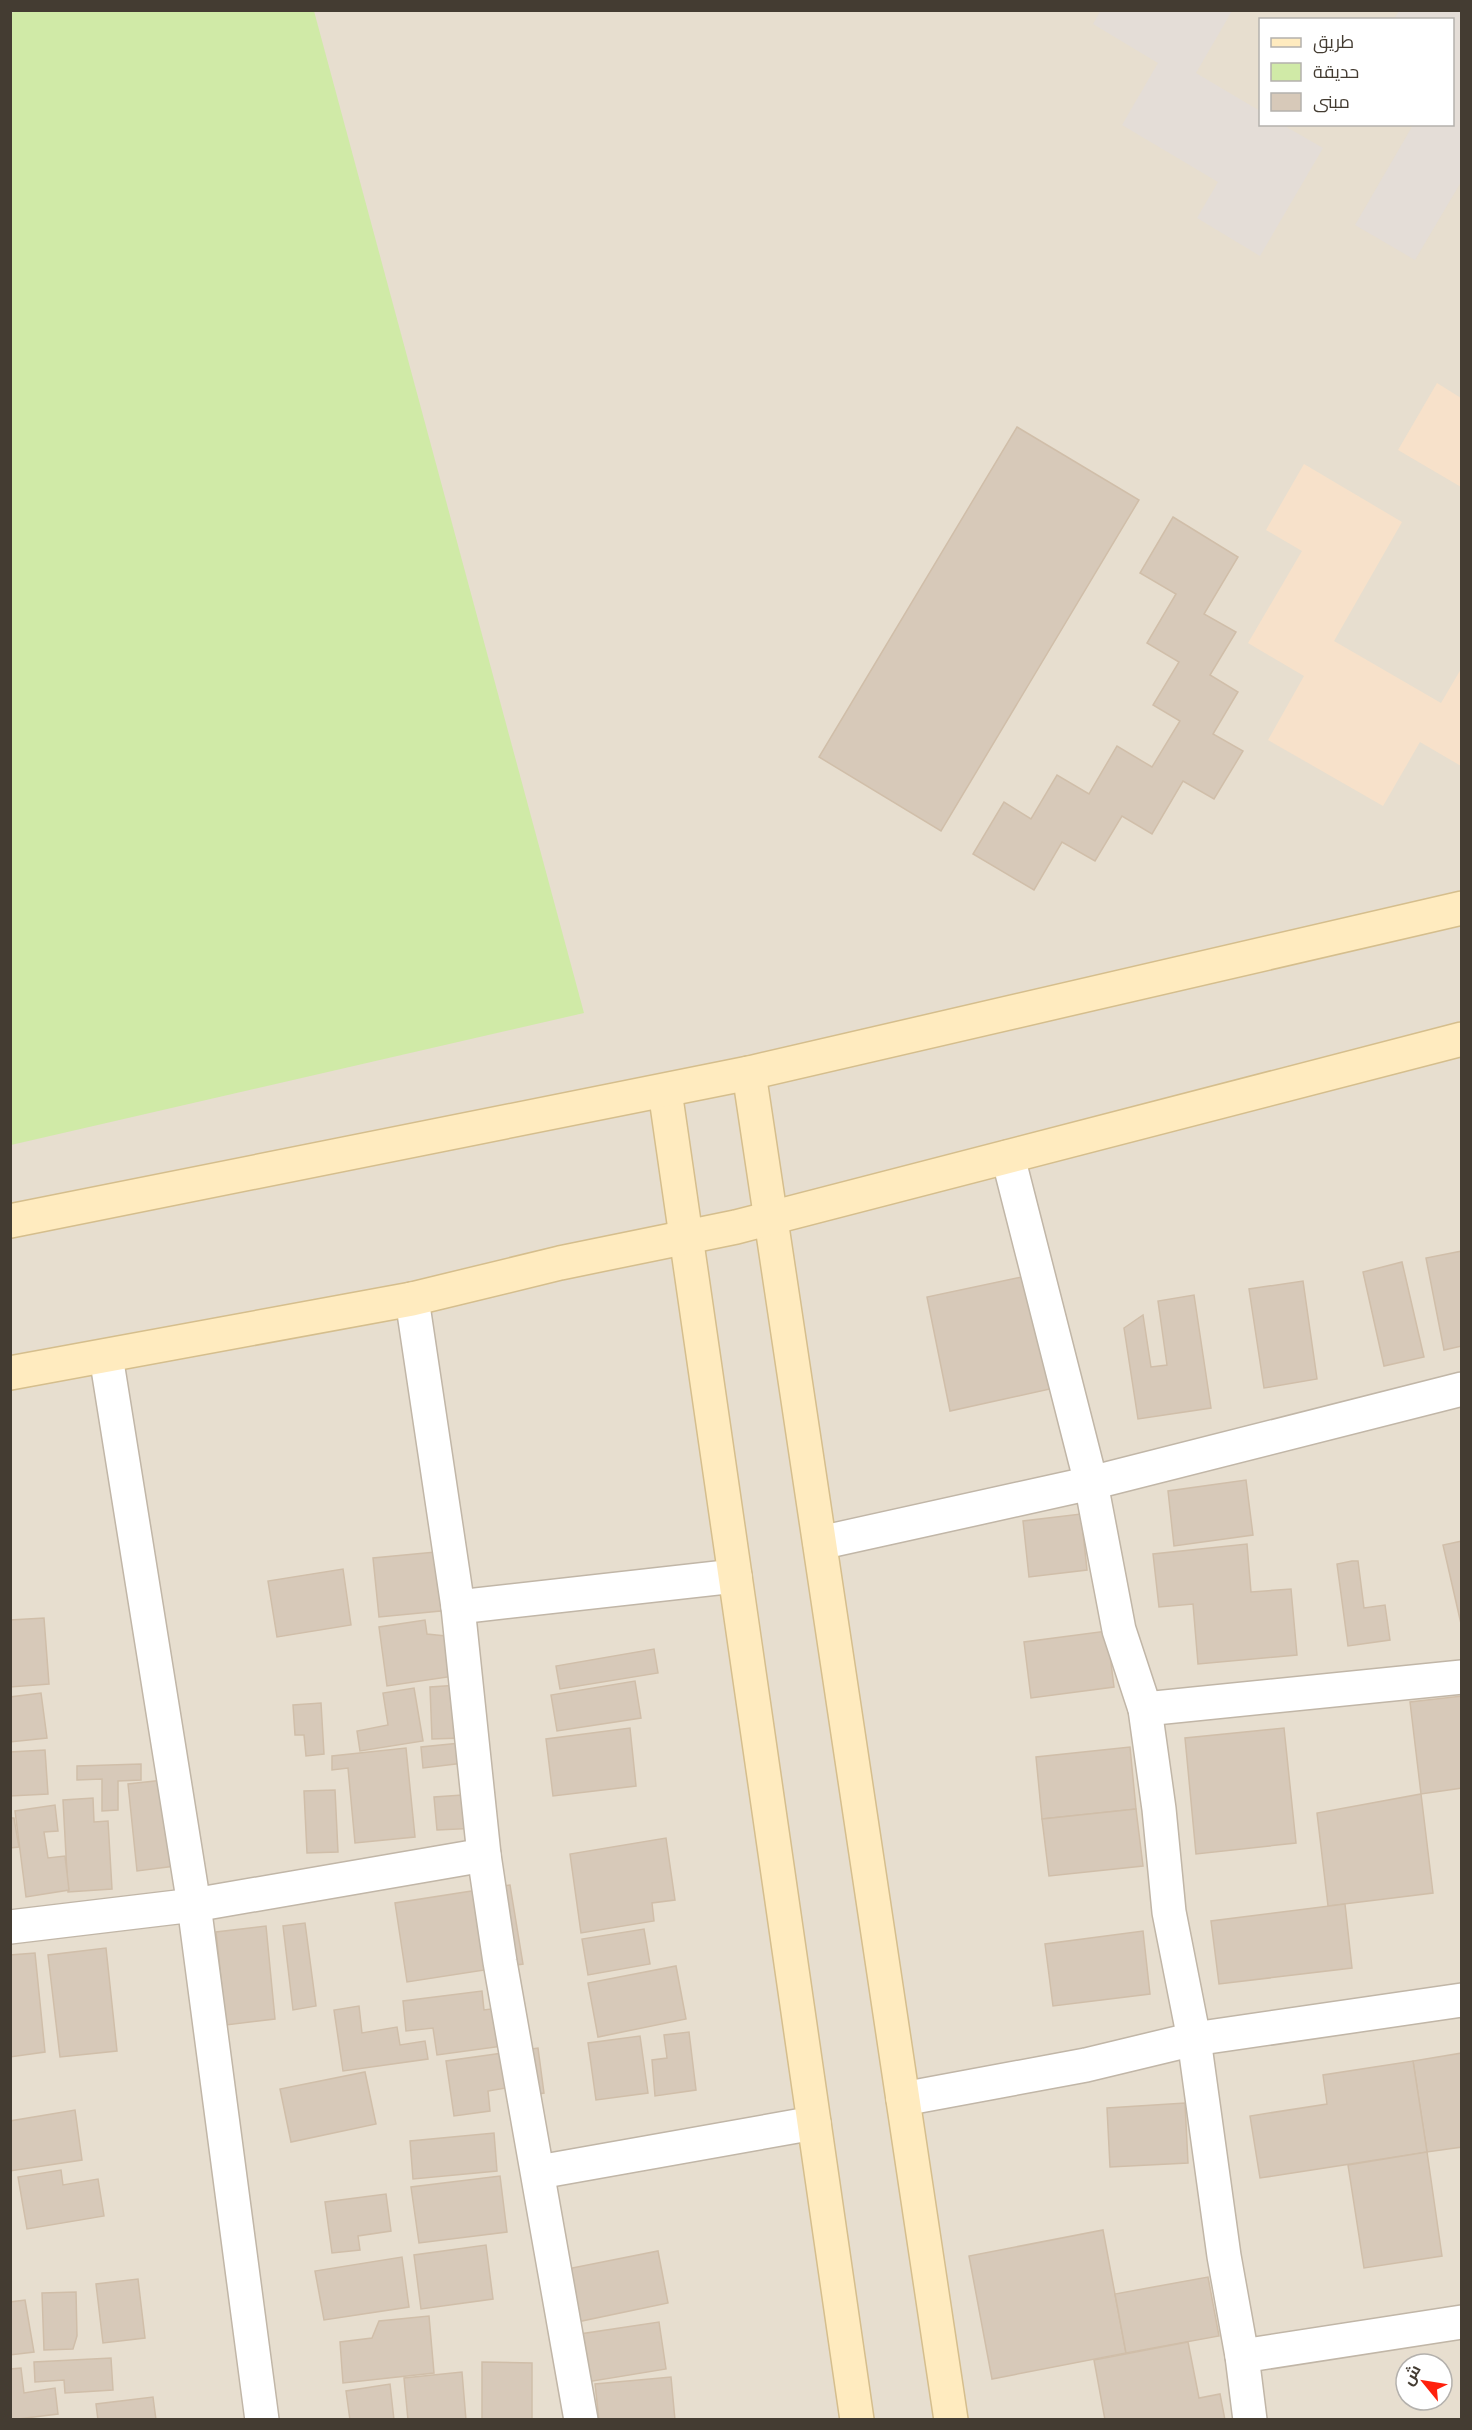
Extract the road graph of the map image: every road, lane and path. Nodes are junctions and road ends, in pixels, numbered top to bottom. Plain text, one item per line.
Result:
1 (1461, 908) edge
2 (1461, 1039) edge
3 (749, 1073) junction
4 (665, 1091) junction
5 (1008, 1157) junction
6 (771, 1218) junction
7 (10, 1221) edge
8 (686, 1236) junction
9 (412, 1299) junction
10 (106, 1356) junction
11 (10, 1373) edge
12 (1461, 1389) edge
13 (1091, 1483) junction
14 (820, 1543) junction
15 (735, 1576) junction
16 (458, 1607) junction
17 (1461, 1677) edge
18 (1145, 1708) junction
19 (484, 1855) junction
20 (194, 1905) junction
21 (10, 1927) edge
22 (1461, 2000) edge
23 (1194, 2038) junction
24 (903, 2099) junction
25 (814, 2123) junction
26 (539, 2172) junction
27 (1461, 2322) edge
28 (1242, 2356) junction
29 (262, 2420) edge
30 (581, 2420) edge
31 (857, 2420) edge
32 (951, 2420) edge
33 (1250, 2420) edge

1 - 3 street
2 - 5 street
3 - 4 street
3 - 6 street
4 - 7 street
4 - 8 street
5 - 6 street
5 - 13 street
6 - 8 street
6 - 14 street
8 - 9 street
8 - 15 street
9 - 10 street
9 - 16 street
10 - 11 street
10 - 20 street
12 - 13 street
13 - 14 street
13 - 18 street
14 - 24 street
15 - 16 street
15 - 25 street
16 - 19 street
17 - 18 street
18 - 23 street
19 - 20 street
19 - 26 street
20 - 21 street
20 - 29 street
22 - 23 street
23 - 24 street
23 - 28 street
24 - 32 street
25 - 26 street
25 - 31 street
26 - 30 street
27 - 28 street
28 - 33 street

